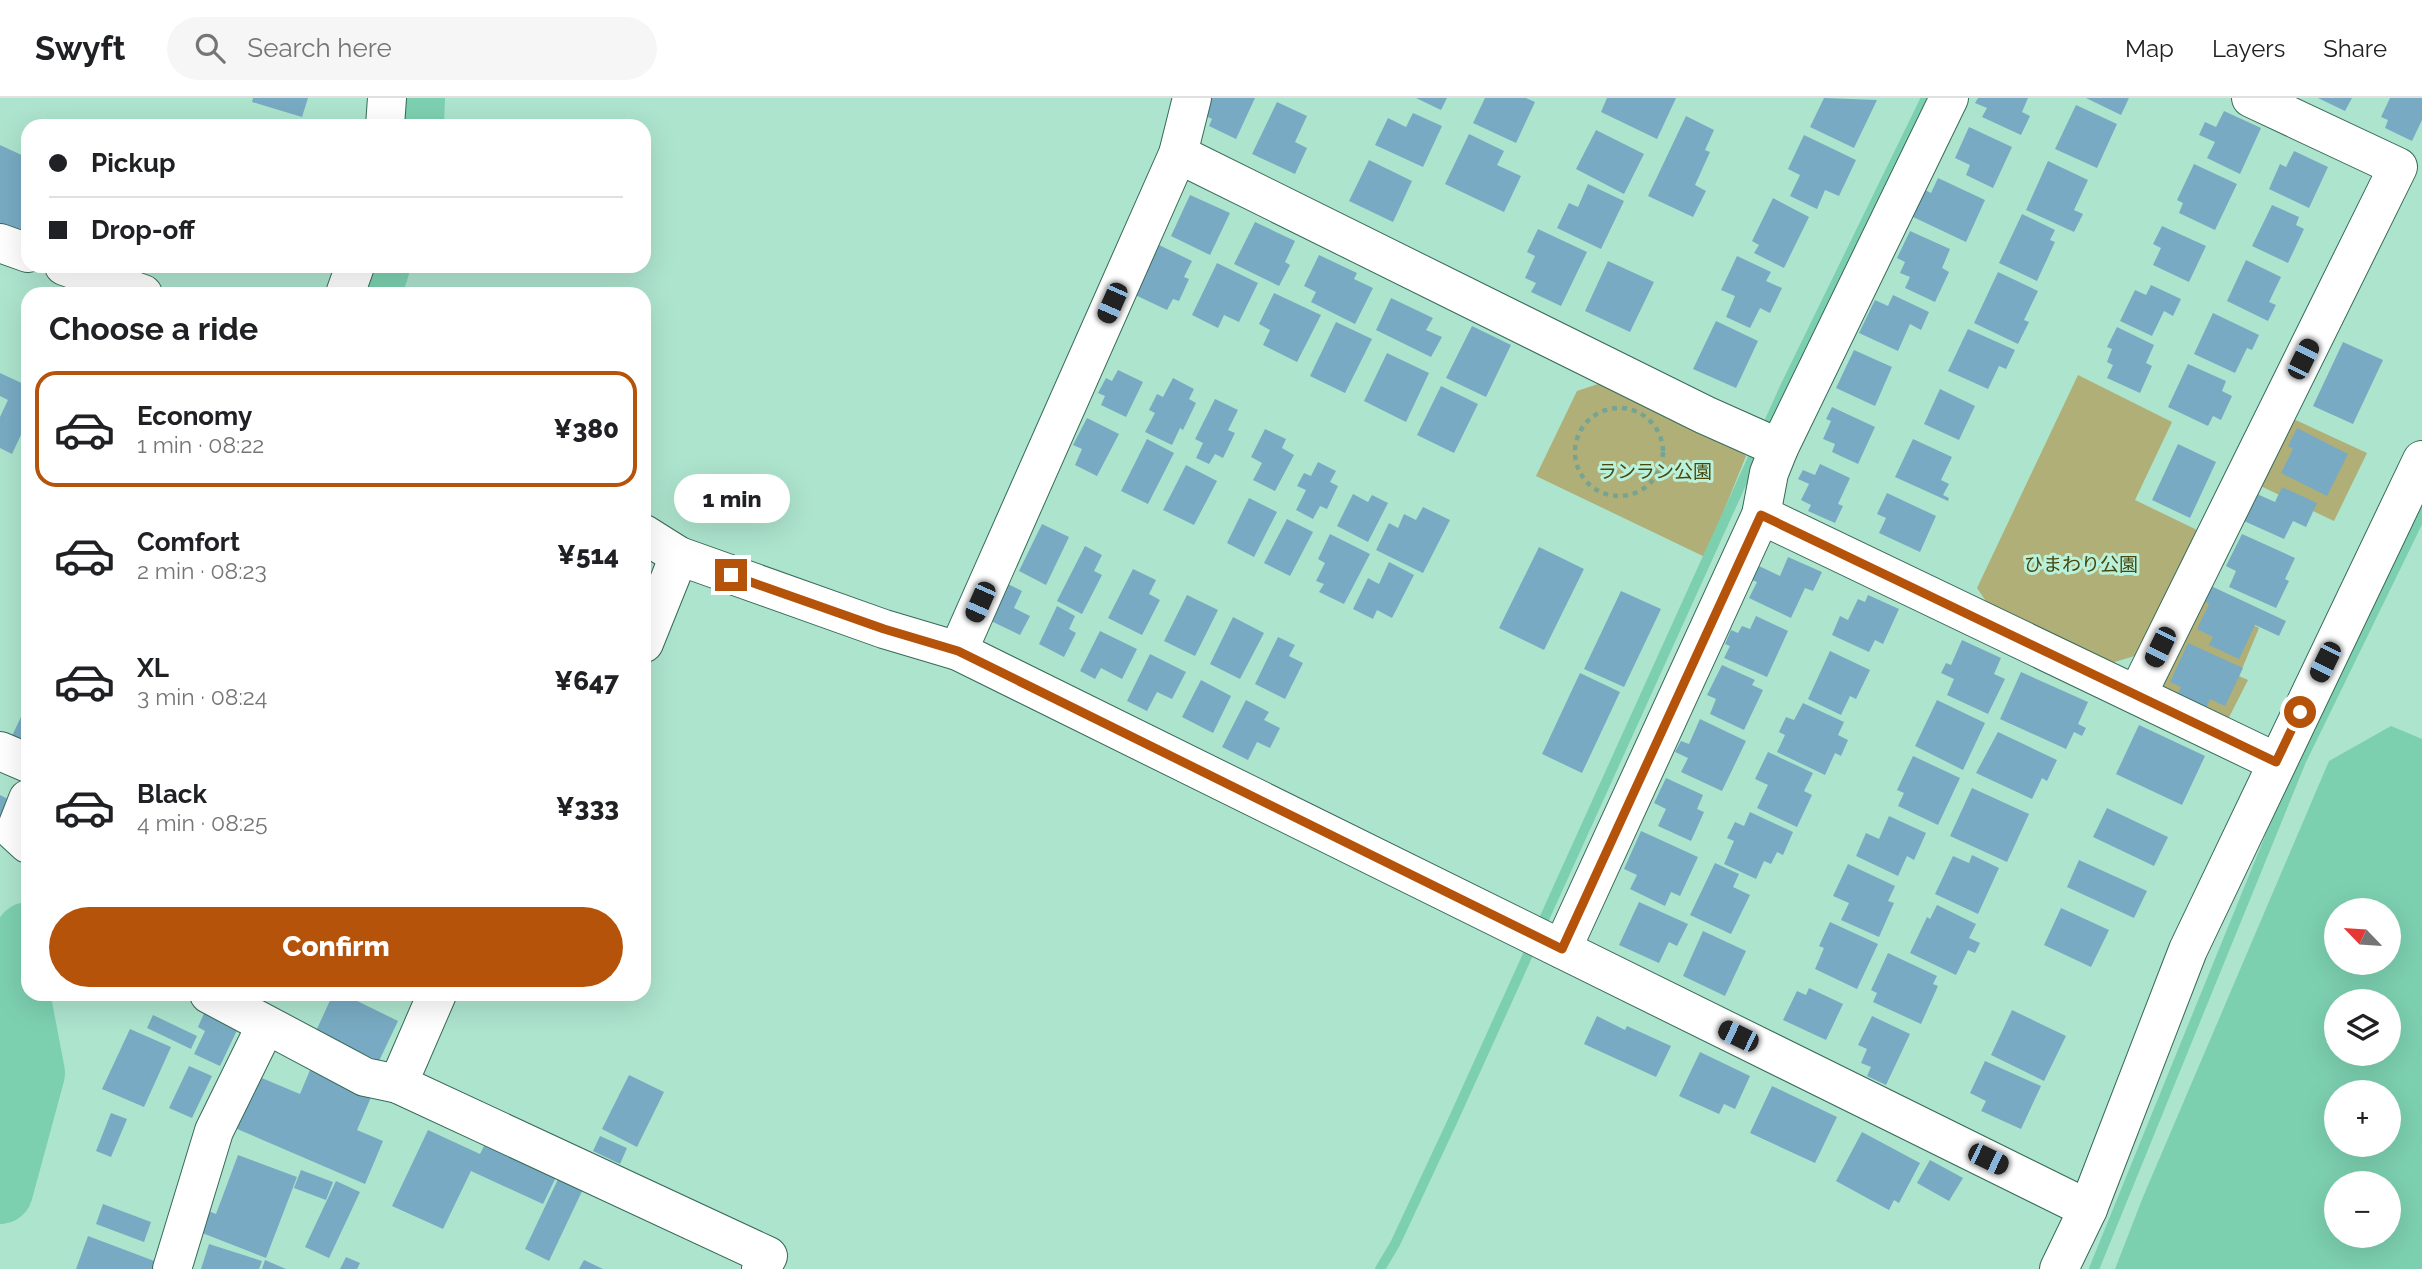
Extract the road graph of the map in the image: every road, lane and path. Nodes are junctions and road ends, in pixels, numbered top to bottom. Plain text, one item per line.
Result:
1 (387, 98) edge
2 (1192, 98) edge
3 (1949, 98) edge
4 (2251, 98) edge
5 (386, 119) edge
6 (1178, 154) junction
7 (0, 243) edge
8 (21, 250) edge
9 (84, 273) edge
10 (122, 287) edge
11 (1620, 408) joint
12 (1763, 441) junction
13 (2422, 460) edge
14 (1761, 515) junction
15 (651, 538) edge
16 (679, 556) junction
17 (651, 626) edge
18 (958, 651) junction
19 (2137, 695) junction
20 (0, 751) edge
21 (21, 760) edge
22 (2276, 762) junction
23 (21, 817) edge
24 (21, 838) edge
25 (1543, 939) junction
26 (222, 1001) edge
27 (434, 1001) edge
28 (266, 1025) junction
29 (398, 1084) junction
30 (2088, 1209) junction
31 (172, 1269) edge
32 (761, 1269) edge
33 (2059, 1269) edge

1 - 5 street
2 - 6 street
3 - 12 street
4 - 19 street
6 - 12 street
6 - 18 street
7 - 8 street
9 - 10 street
11 - 11 path
12 - 14 street
13 - 22 street
14 - 19 street
14 - 25 street
15 - 16 street
16 - 17 street
16 - 18 street
18 - 25 street
19 - 22 street
20 - 21 street
22 - 30 street
23 - 24 street
25 - 30 street
26 - 28 street
27 - 29 street
28 - 29 street
28 - 31 street
29 - 32 street
30 - 33 street

